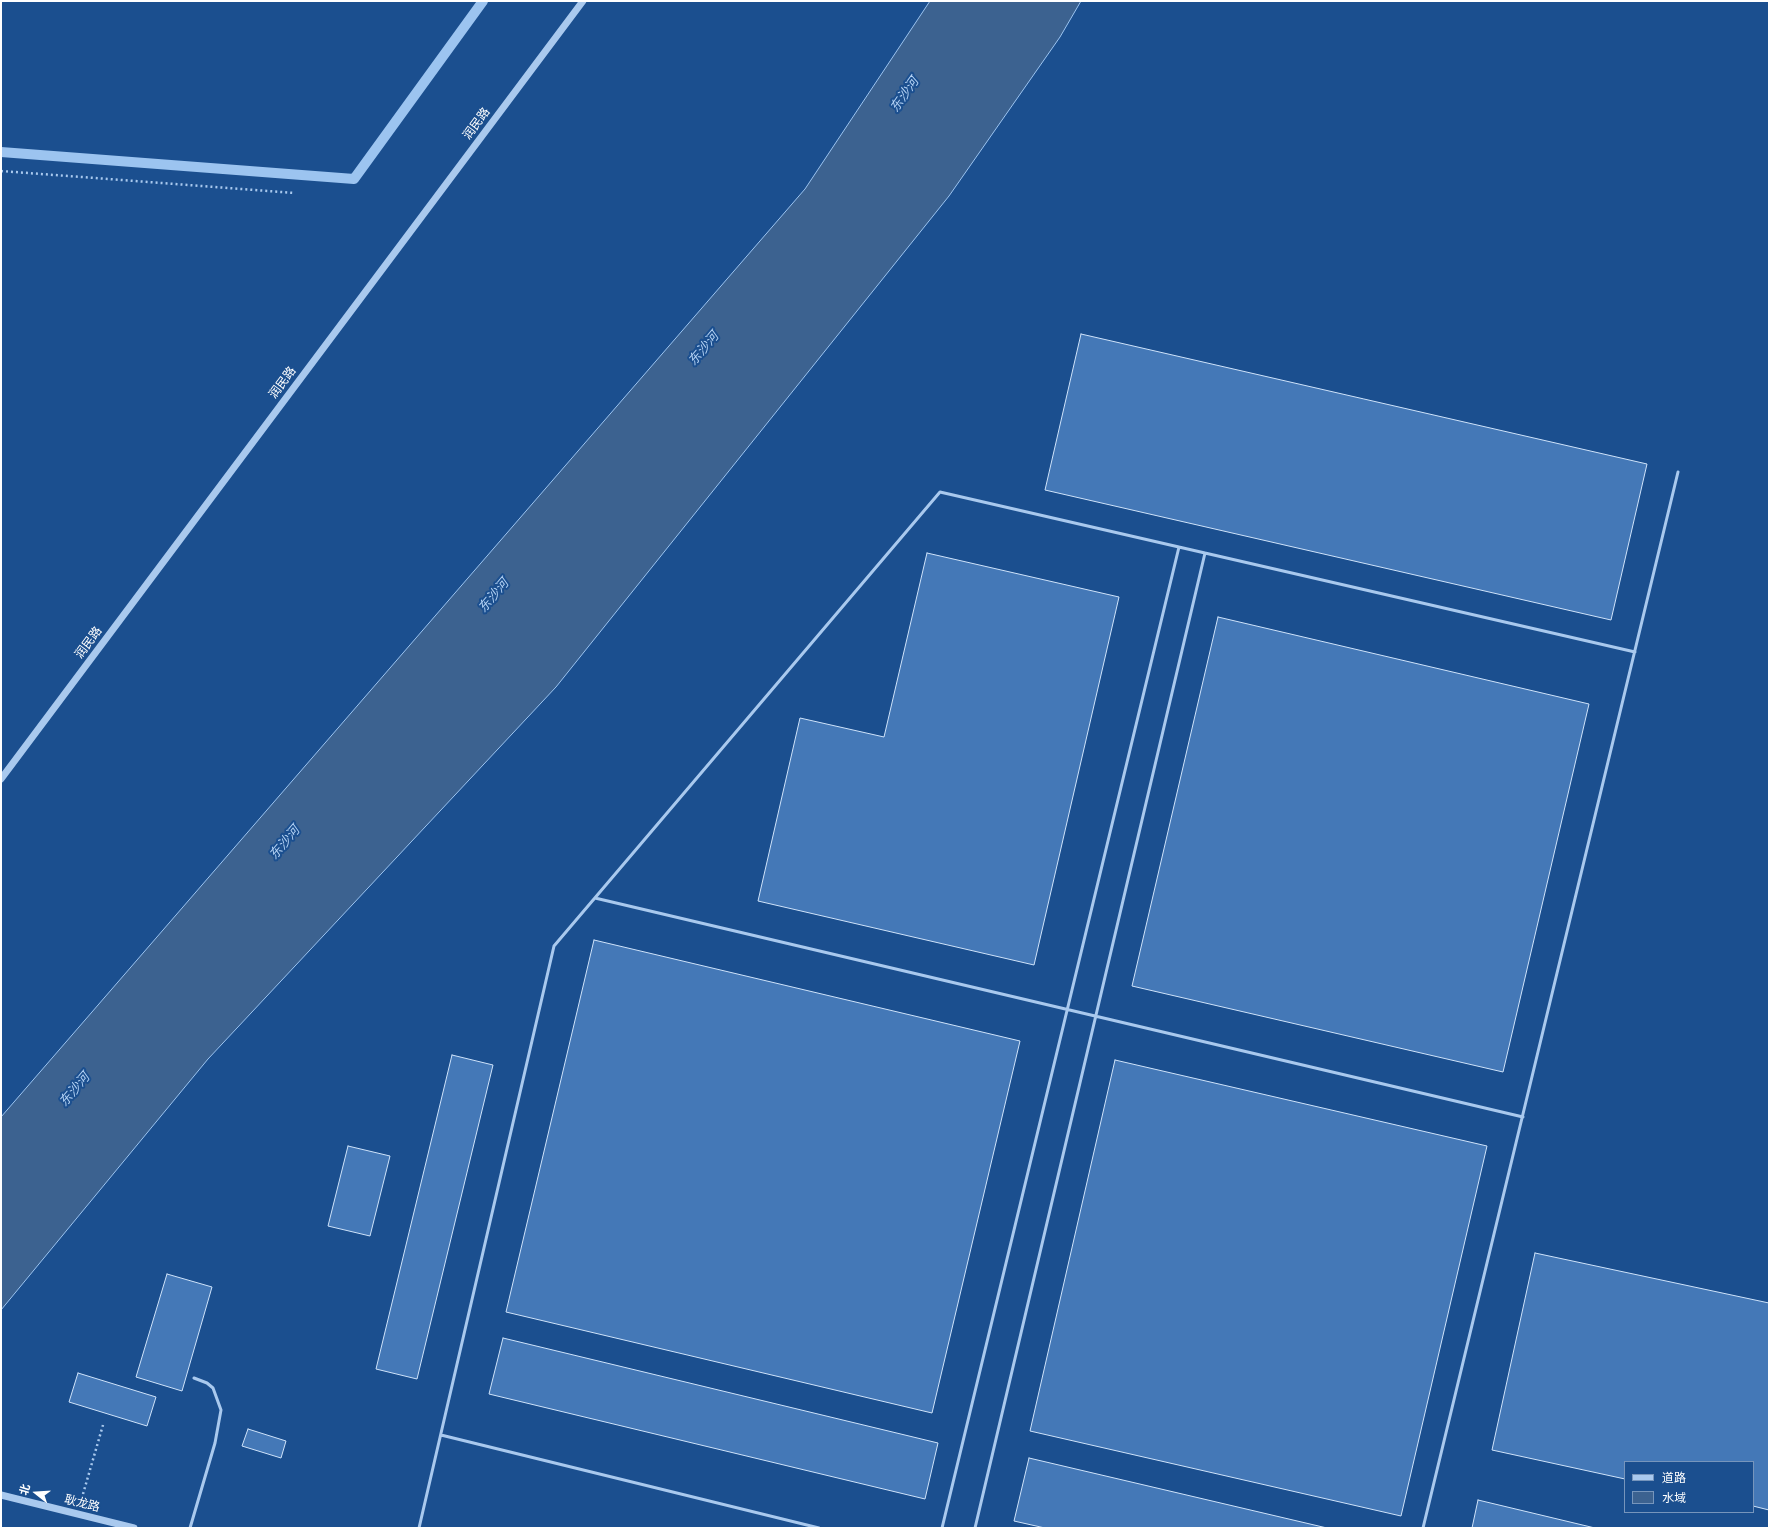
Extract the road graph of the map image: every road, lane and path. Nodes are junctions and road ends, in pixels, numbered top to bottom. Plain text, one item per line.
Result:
1 (583, 1) edge
2 (1, 171) edge
3 (295, 193) dead end
4 (1678, 472) dead end
5 (1179, 547) junction
6 (1205, 553) junction
7 (1635, 652) junction
8 (1, 779) edge
9 (595, 898) junction
10 (1067, 1010) junction
11 (1096, 1016) junction
12 (1523, 1116) junction
13 (194, 1378) dead end
14 (103, 1425) dead end
15 (441, 1435) junction
16 (1, 1495) edge
17 (77, 1514) junction
18 (134, 1528) edge
19 (190, 1528) edge
20 (420, 1528) edge
21 (819, 1528) edge
22 (942, 1528) edge
23 (975, 1528) edge
24 (1423, 1528) edge

1 - 8 street, 润民路
2 - 3 path
4 - 7 lane
5 - 6 lane
5 - 9 lane
5 - 10 lane
6 - 7 lane
6 - 11 lane
7 - 12 lane
9 - 10 lane
9 - 15 lane
10 - 11 lane
10 - 22 lane
11 - 12 lane
11 - 23 lane
12 - 24 lane
13 - 19 lane
14 - 17 path
15 - 20 lane
15 - 21 lane
16 - 17 street, 耿龙路
17 - 18 street, 耿龙路

